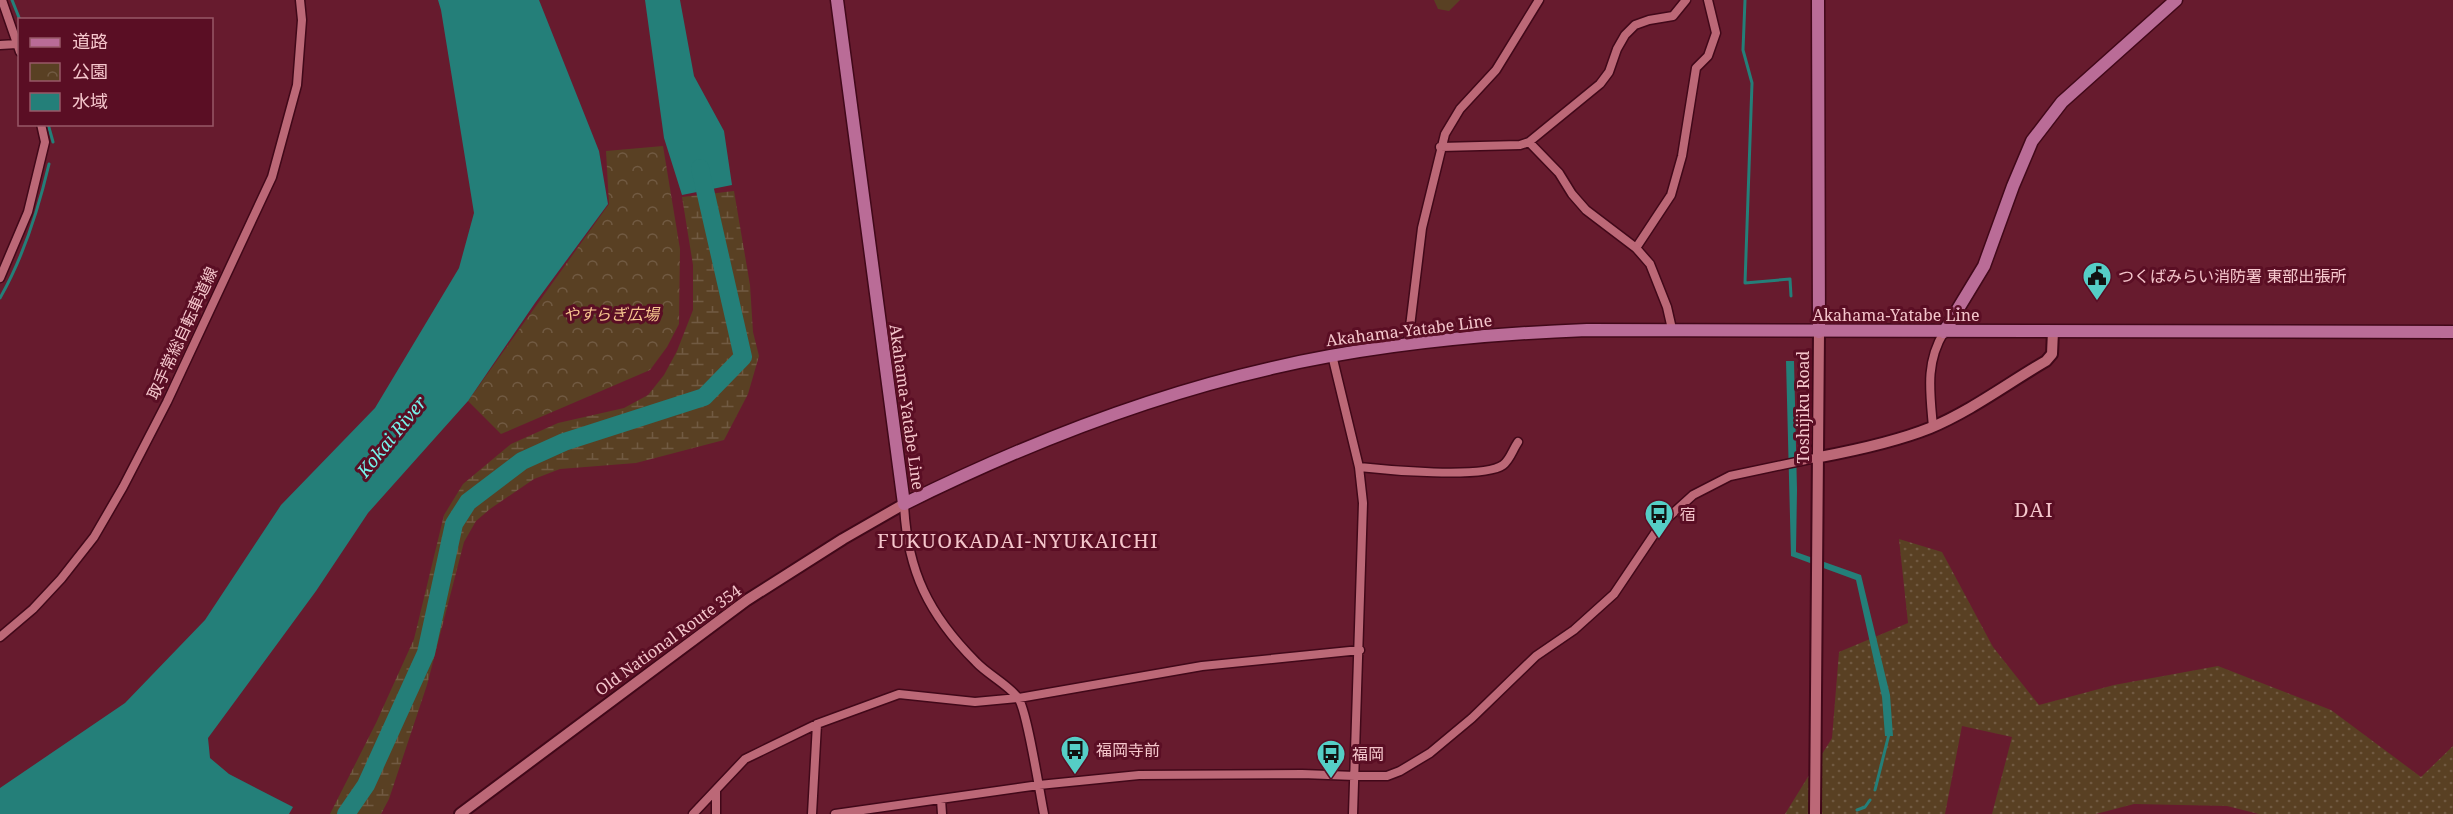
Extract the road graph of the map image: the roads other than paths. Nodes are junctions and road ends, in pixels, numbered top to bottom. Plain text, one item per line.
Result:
1 (2, 0) edge
2 (300, 0) edge
3 (837, 0) edge
4 (1539, 0) edge
5 (1686, 0) edge
6 (1708, 0) edge
7 (1818, 0) edge
8 (2176, 0) edge
9 (0, 45) edge
10 (18, 48) edge
11 (41, 126) edge
12 (1529, 142) junction
13 (1440, 147) junction
14 (1636, 248) junction
15 (0, 278) edge
16 (1672, 329) junction
17 (2053, 331) junction
18 (1819, 332) junction
19 (1944, 332) junction
20 (2453, 332) edge
21 (1408, 344) junction
22 (1332, 356) junction
23 (1933, 427) junction
24 (1518, 442) dead end
25 (1820, 457) junction
26 (1359, 467) junction
27 (904, 504) junction
28 (0, 637) edge
29 (1359, 650) junction
30 (1019, 698) junction
31 (817, 724) junction
32 (1355, 776) junction
33 (1039, 785) junction
34 (716, 791) junction
35 (941, 799) junction
36 (460, 814) edge
37 (693, 814) edge
38 (716, 814) edge
39 (812, 814) edge
40 (835, 814) edge
41 (942, 814) edge
42 (1044, 814) edge
43 (1353, 814) edge
44 (1815, 814) edge

1 - 10 street
2 - 28 street, 取手常総自転車道線
3 - 27 main road, Akahama-Yatabe Line
4 - 13 street
5 - 12 street
6 - 14 street
7 - 18 main road, Toshijiku Road
8 - 19 main road
9 - 10 street
11 - 15 street
12 - 13 street
12 - 14 street
13 - 21 street
14 - 16 street
16 - 18 main road, Akahama-Yatabe Line
16 - 21 main road, Akahama-Yatabe Line
17 - 19 main road, Akahama-Yatabe Line
17 - 20 main road, Akahama-Yatabe Line
17 - 23 street
18 - 19 main road, Akahama-Yatabe Line
18 - 25 street, Toshijiku Road
19 - 23 street
21 - 22 main road, Akahama-Yatabe Line
22 - 26 street
22 - 27 main road, Akahama-Yatabe Line
23 - 25 street
24 - 26 street
25 - 32 street
25 - 44 street, Toshijiku Road
26 - 29 street
27 - 30 street
27 - 36 street, Old National Route 354
29 - 30 street
29 - 32 street
30 - 31 street
30 - 33 street
31 - 34 street
31 - 39 street
32 - 33 street
32 - 43 street
33 - 35 street
33 - 42 street
34 - 37 street
34 - 38 street
35 - 40 street
35 - 41 street

